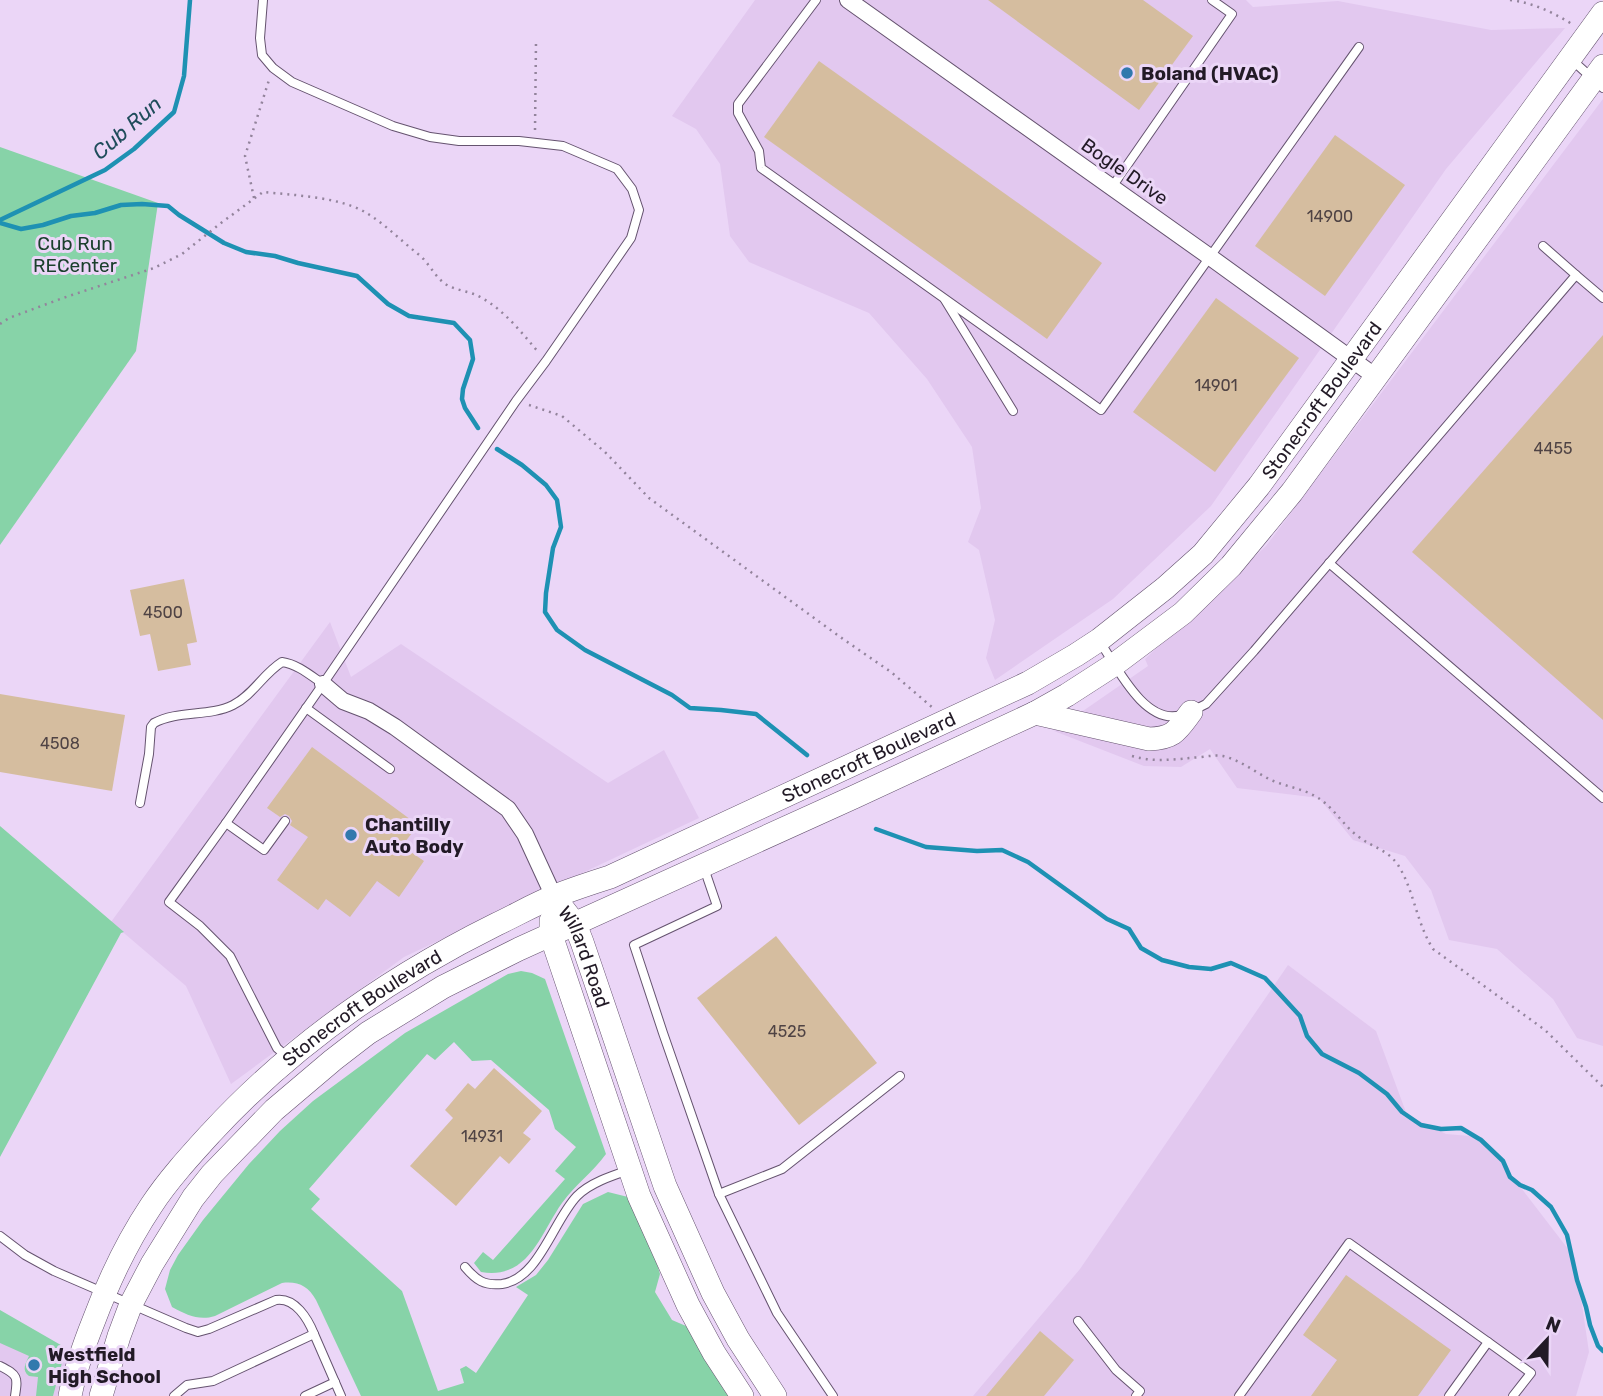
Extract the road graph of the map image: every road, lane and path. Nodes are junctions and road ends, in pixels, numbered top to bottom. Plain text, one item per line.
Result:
1 (816, 0) edge
2 (848, 0) edge
3 (1212, 0) edge
4 (1510, 0) edge
5 (266, 1) edge
6 (1603, 13) edge
7 (1575, 26) dead end
8 (536, 42) dead end
9 (1359, 47) dead end
10 (1570, 58) junction
11 (273, 68) junction
12 (1600, 78) edge
13 (535, 126) dead end
14 (1112, 187) junction
15 (254, 198) junction
16 (1543, 246) dead end
17 (1210, 257) junction
18 (1576, 275) junction
19 (943, 298) junction
20 (1603, 298) edge
21 (0, 324) edge
22 (1352, 358) junction
23 (546, 361) junction
24 (1376, 377) junction
25 (516, 401) junction
26 (1013, 411) dead end
27 (1329, 564) junction
28 (1099, 640) junction
29 (1115, 664) junction
30 (323, 684) junction
31 (306, 708) junction
32 (938, 712) dead end
33 (1191, 712) junction
34 (1035, 713) junction
35 (1131, 756) dead end
36 (390, 769) dead end
37 (1603, 798) edge
38 (140, 803) dead end
39 (285, 821) dead end
40 (226, 823) junction
41 (704, 865) junction
42 (554, 897) junction
43 (575, 924) junction
44 (551, 935) junction
45 (288, 1059) junction
46 (900, 1076) dead end
47 (1603, 1087) edge
48 (630, 1169) junction
49 (719, 1194) junction
50 (0, 1236) edge
51 (465, 1267) dead end
52 (105, 1292) junction
53 (131, 1304) junction
54 (1078, 1321) dead end
55 (314, 1334) junction
56 (1488, 1342) junction
57 (0, 1366) edge
58 (335, 1382) junction
59 (15, 1396) edge
60 (70, 1396) edge
61 (101, 1396) edge
62 (174, 1396) edge
63 (305, 1396) edge
64 (341, 1396) edge
65 (742, 1396) edge
66 (775, 1396) edge
67 (833, 1396) edge
68 (1136, 1396) edge
69 (1239, 1396) edge
70 (1450, 1396) edge
71 (1513, 1396) edge

1 - 19 lane
2 - 14 street, Bogle Drive
3 - 14 lane
4 - 7 path
5 - 11 lane
6 - 10 main road, Stonecroft Boulevard
8 - 13 path
9 - 17 lane
10 - 12 lane
10 - 22 main road, Stonecroft Boulevard
11 - 15 path
11 - 23 lane
12 - 24 main road, Stonecroft Boulevard
14 - 17 street, Bogle Drive
15 - 21 path
15 - 23 path
16 - 18 lane
17 - 19 lane
17 - 22 street, Bogle Drive
18 - 20 lane
18 - 27 lane
19 - 26 lane
22 - 24 street, Bogle Drive
22 - 28 main road, Stonecroft Boulevard
23 - 25 lane
24 - 29 main road, Stonecroft Boulevard
25 - 30 lane
25 - 32 path
27 - 33 lane
27 - 37 lane
28 - 29 lane
28 - 42 main road, Stonecroft Boulevard
29 - 33 lane
29 - 34 main road, Stonecroft Boulevard
30 - 31 lane
30 - 38 lane
30 - 42 street
31 - 36 lane
31 - 40 lane
33 - 34 main road
34 - 41 main road, Stonecroft Boulevard
35 - 47 path
39 - 40 lane
40 - 45 lane
41 - 43 main road, Stonecroft Boulevard
41 - 49 lane
42 - 43 main road, Willard Road
42 - 44 main road, Willard Road
42 - 45 main road, Stonecroft Boulevard
43 - 44 main road, Stonecroft Boulevard
43 - 66 main road, Willard Road
44 - 48 main road, Willard Road
44 - 53 main road, Stonecroft Boulevard
45 - 52 main road, Stonecroft Boulevard
46 - 49 lane
48 - 51 lane
48 - 65 main road, Willard Road
49 - 67 lane
50 - 52 lane
52 - 53 lane
52 - 60 main road, Stonecroft Boulevard
53 - 55 lane
53 - 61 main road, Stonecroft Boulevard
54 - 68 lane
55 - 58 lane
55 - 62 lane
56 - 69 lane
56 - 70 lane
56 - 71 lane
57 - 59 lane
58 - 63 lane
58 - 64 lane

